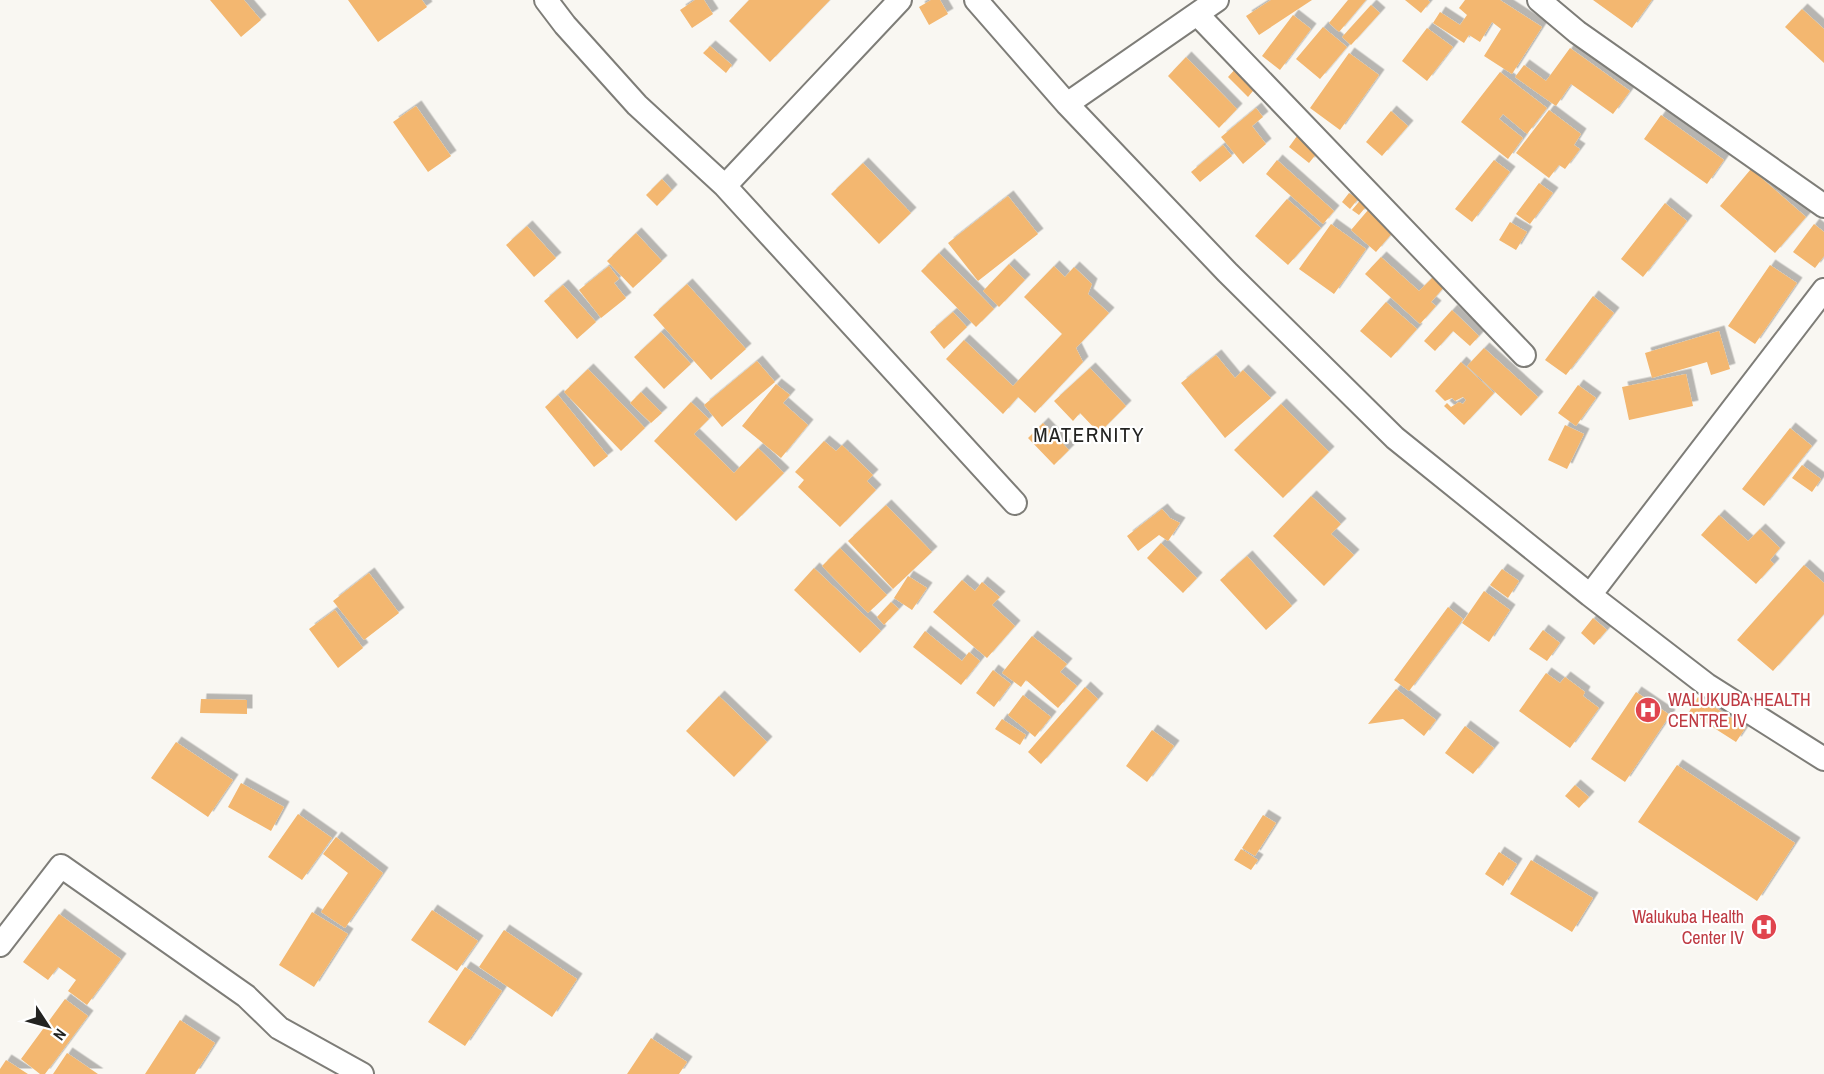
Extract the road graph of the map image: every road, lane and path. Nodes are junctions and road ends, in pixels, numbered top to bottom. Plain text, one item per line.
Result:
1 (546, 0) edge
2 (900, 0) edge
3 (976, 0) edge
4 (1217, 0) edge
5 (1539, 0) edge
6 (1197, 14) junction
7 (1067, 104) junction
8 (725, 186) junction
9 (1824, 206) edge
10 (1824, 290) edge
11 (1524, 355) dead end
12 (1015, 503) dead end
13 (1590, 595) junction
14 (1824, 759) edge
15 (0, 945) edge
16 (362, 1074) edge

1 - 8 street
2 - 8 street
3 - 7 street
4 - 6 street
5 - 9 street
6 - 7 street
6 - 11 street
7 - 13 street
8 - 12 street
10 - 13 street
13 - 14 street
15 - 16 street

